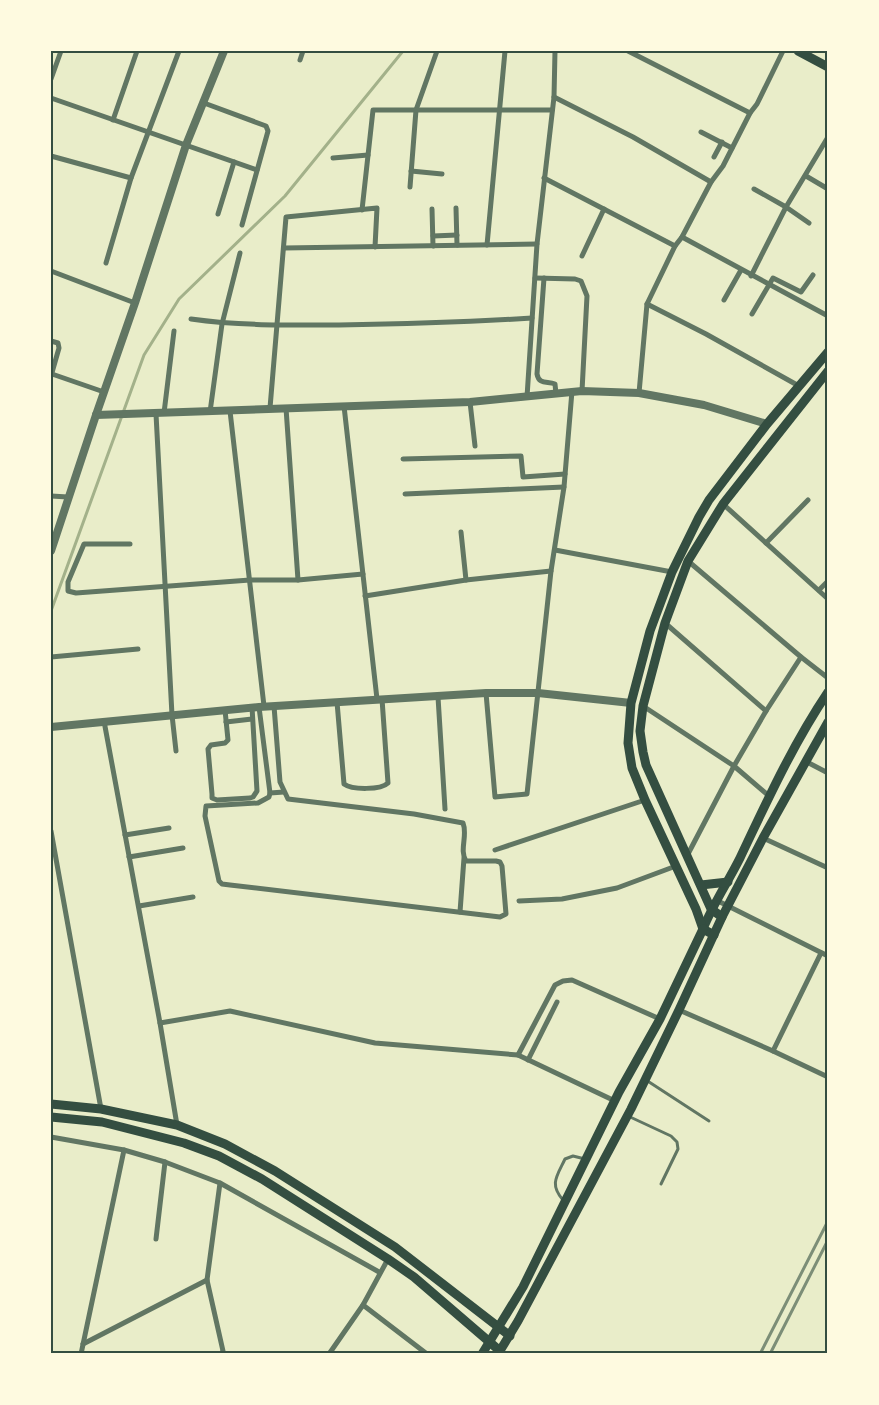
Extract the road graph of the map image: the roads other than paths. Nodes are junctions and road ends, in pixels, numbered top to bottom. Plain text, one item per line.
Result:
1 (61, 51) edge
2 (137, 51) edge
3 (179, 51) edge
4 (224, 51) edge
5 (302, 51) edge
6 (437, 51) edge
7 (505, 51) edge
8 (555, 51) edge
9 (628, 51) edge
10 (783, 51) edge
11 (798, 51) edge
12 (300, 60) dead end
13 (828, 67) edge
14 (51, 79) edge
15 (554, 97) junction
16 (51, 98) edge
17 (204, 103) junction
18 (416, 110) junction
19 (500, 110) junction
20 (552, 110) junction
21 (750, 113) junction
22 (113, 120) junction
23 (149, 132) junction
24 (701, 132) dead end
25 (828, 136) edge
26 (722, 142) junction
27 (186, 145) junction
28 (732, 148) junction
29 (368, 155) junction
30 (51, 156) edge
31 (714, 157) dead end
32 (332, 158) dead end
33 (234, 162) junction
34 (257, 170) junction
35 (411, 171) junction
36 (442, 174) dead end
37 (806, 176) junction
38 (131, 178) junction
39 (544, 178) junction
40 (711, 182) junction
41 (410, 186) dead end
42 (828, 188) edge
43 (754, 189) dead end
44 (786, 207) junction
45 (456, 208) dead end
46 (432, 209) dead end
47 (604, 209) junction
48 (362, 210) junction
49 (218, 214) dead end
50 (809, 223) dead end
51 (242, 225) dead end
52 (457, 235) junction
53 (433, 236) junction
54 (682, 237) junction
55 (537, 244) junction
56 (457, 245) junction
57 (487, 245) junction
58 (433, 246) junction
59 (675, 246) junction
60 (375, 247) junction
61 (284, 248) junction
62 (240, 253) dead end
63 (582, 256) dead end
64 (106, 263) dead end
65 (741, 270) junction
66 (51, 271) edge
67 (813, 275) dead end
68 (752, 276) junction
69 (535, 278) junction
70 (544, 278) junction
71 (769, 284) junction
72 (792, 286) junction
73 (788, 293) junction
74 (724, 300) dead end
75 (135, 303) junction
76 (647, 304) junction
77 (752, 314) dead end
78 (828, 316) edge
79 (532, 318) junction
80 (190, 319) dead end
81 (222, 324) junction
82 (277, 326) junction
83 (174, 331) dead end
84 (51, 341) edge
85 (828, 352) edge
86 (828, 371) edge
87 (52, 375) edge
88 (799, 386) junction
89 (582, 391) junction
90 (104, 392) junction
91 (572, 392) junction
92 (639, 393) junction
93 (556, 394) junction
94 (527, 397) junction
95 (470, 402) junction
96 (344, 406) junction
97 (270, 408) junction
98 (286, 408) junction
99 (230, 411) junction
100 (210, 412) junction
101 (160, 413) junction
102 (96, 415) junction
103 (767, 424) junction
104 (475, 446) dead end
105 (403, 459) dead end
106 (565, 474) junction
107 (564, 487) junction
108 (405, 494) dead end
109 (51, 496) edge
110 (68, 497) junction
111 (808, 500) dead end
112 (723, 504) junction
113 (461, 532) dead end
114 (53, 538) edge
115 (766, 543) junction
116 (130, 544) dead end
117 (555, 550) junction
118 (51, 551) edge
119 (688, 561) junction
120 (551, 572) junction
121 (672, 572) junction
122 (363, 574) junction
123 (250, 580) junction
124 (298, 580) junction
125 (466, 580) junction
126 (828, 581) edge
127 (167, 587) junction
128 (819, 590) junction
129 (365, 596) junction
130 (828, 600) edge
131 (664, 624) junction
132 (138, 649) dead end
133 (51, 657) edge
134 (800, 657) junction
135 (828, 678) edge
136 (828, 692) edge
137 (486, 693) junction
138 (538, 693) junction
139 (438, 697) junction
140 (379, 699) junction
141 (337, 702) junction
142 (631, 703) junction
143 (274, 706) junction
144 (644, 706) junction
145 (258, 707) junction
146 (225, 710) junction
147 (766, 711) junction
148 (172, 715) junction
149 (252, 719) junction
150 (104, 721) junction
151 (226, 722) junction
152 (828, 722) edge
153 (51, 727) edge
154 (176, 751) dead end
155 (805, 761) junction
156 (734, 766) junction
157 (828, 773) edge
158 (284, 792) junction
159 (270, 793) junction
160 (769, 796) junction
161 (645, 800) junction
162 (445, 809) dead end
163 (169, 828) dead end
164 (51, 831) edge
165 (125, 835) junction
166 (763, 838) junction
167 (183, 848) dead end
168 (495, 850) dead end
169 (688, 854) junction
170 (129, 857) junction
171 (464, 857) junction
172 (676, 866) junction
173 (828, 868) edge
174 (728, 882) junction
175 (701, 885) junction
176 (193, 897) dead end
177 (716, 900) junction
178 (519, 901) dead end
179 (138, 906) junction
180 (728, 908) junction
181 (711, 909) junction
182 (460, 912) junction
183 (722, 917) junction
184 (703, 929) junction
185 (714, 935) junction
186 (821, 953) junction
187 (828, 956) edge
188 (557, 1002) dead end
189 (679, 1010) junction
190 (660, 1019) junction
191 (160, 1023) junction
192 (772, 1051) junction
193 (518, 1055) junction
194 (528, 1060) junction
195 (828, 1077) edge
196 (646, 1079) junction
197 (615, 1101) junction
198 (51, 1104) edge
199 (101, 1109) junction
200 (628, 1116) junction
201 (51, 1117) edge
202 (709, 1121) dead end
203 (177, 1125) junction
204 (51, 1137) edge
205 (225, 1144) junction
206 (124, 1150) junction
207 (219, 1156) junction
208 (586, 1160) junction
209 (165, 1162) junction
210 (220, 1183) junction
211 (661, 1184) dead end
212 (565, 1202) junction
213 (156, 1240) dead end
214 (388, 1259) junction
215 (379, 1272) junction
216 (207, 1280) junction
217 (362, 1305) junction
218 (499, 1329) junction
219 (510, 1336) junction
220 (488, 1342) junction
221 (83, 1344) junction
222 (499, 1352) edge
223 (223, 1353) edge
224 (80, 1354) edge
225 (329, 1354) edge
226 (427, 1354) edge
227 (482, 1354) edge

1 - 14 street
2 - 22 street
3 - 23 street
4 - 17 street
5 - 12 street
6 - 18 street
7 - 19 street
8 - 15 street
9 - 21 street
10 - 21 street
11 - 13 main road
15 - 20 street
15 - 40 street
16 - 22 street
17 - 27 street
17 - 34 street
18 - 19 street
18 - 29 street
18 - 35 street
19 - 20 street
19 - 57 street
20 - 39 street
21 - 28 street
22 - 23 street
23 - 27 street
23 - 38 street
24 - 26 street
25 - 37 street
26 - 28 street
26 - 31 street
27 - 33 street
27 - 75 street
28 - 40 street
29 - 32 street
29 - 48 street
30 - 38 street
33 - 34 street
33 - 49 street
34 - 51 street
35 - 36 street
35 - 41 street
37 - 42 street
37 - 44 street
38 - 64 street
39 - 47 street
39 - 55 street
40 - 54 street
43 - 44 street
44 - 50 street
44 - 68 street
45 - 52 street
46 - 53 street
47 - 59 street
47 - 63 street
48 - 60 street
48 - 61 street
52 - 53 street
52 - 56 street
53 - 58 street
54 - 59 street
54 - 65 street
55 - 57 street
55 - 69 street
56 - 57 street
56 - 58 street
58 - 60 street
59 - 76 street
60 - 61 street
61 - 82 street
62 - 81 street
65 - 68 street
65 - 74 street
66 - 75 street
67 - 72 street
68 - 71 street
69 - 70 street
69 - 79 street
70 - 89 street
70 - 93 street
71 - 72 street
71 - 73 street
71 - 77 street
72 - 73 street
73 - 78 street
75 - 90 street
76 - 88 street
76 - 92 street
79 - 82 street
79 - 94 street
80 - 81 street
81 - 82 street
81 - 100 street
82 - 97 street
83 - 101 street
84 - 87 street
85 - 88 main road
86 - 112 main road
87 - 90 street
88 - 103 main road
89 - 91 street
89 - 92 street
90 - 102 street
91 - 93 street
91 - 106 street
92 - 103 street
93 - 94 street
94 - 95 street
95 - 96 street
95 - 104 street
96 - 98 street
96 - 122 street
97 - 98 street
97 - 99 street
98 - 124 street
99 - 100 street
99 - 123 street
100 - 101 street
101 - 102 street
101 - 127 street
102 - 110 street
103 - 121 main road
105 - 106 street
106 - 107 street
107 - 108 street
107 - 117 street
109 - 110 street
110 - 114 street
111 - 115 street
112 - 115 street
112 - 119 main road
113 - 125 street
114 - 118 street
115 - 128 street
116 - 127 street
117 - 120 street
117 - 121 street
119 - 131 main road
119 - 134 street
120 - 125 street
120 - 138 street
121 - 142 main road
122 - 124 street
122 - 129 street
123 - 124 street
123 - 127 street
123 - 145 street
125 - 129 street
126 - 128 street
127 - 148 street
128 - 130 street
129 - 140 street
131 - 144 main road
131 - 147 street
132 - 133 street
134 - 135 street
134 - 147 street
136 - 160 main road
137 - 138 street
137 - 138 street
137 - 139 street
138 - 142 street
139 - 140 street
139 - 162 street
140 - 141 street
140 - 141 street
141 - 143 street
142 - 161 main road
143 - 145 street
143 - 158 street
144 - 156 street
144 - 169 main road
145 - 146 street
145 - 149 street
145 - 159 street
146 - 148 street
146 - 151 street
147 - 156 street
148 - 150 street
148 - 154 street
149 - 151 street
149 - 151 street
150 - 153 street
150 - 165 street
152 - 155 main road
155 - 157 street
155 - 166 main road
156 - 160 street
156 - 169 street
158 - 159 street
158 - 171 street
159 - 182 street
160 - 174 main road
161 - 168 street
161 - 172 main road
163 - 165 street
164 - 199 street
165 - 170 street
166 - 173 street
166 - 180 main road
167 - 170 street
169 - 175 main road
170 - 179 street
171 - 182 street
171 - 182 street
172 - 178 street
172 - 184 main road
174 - 175 main road
174 - 177 main road
175 - 181 main road
176 - 179 street
177 - 180 street
177 - 181 main road
179 - 191 street
180 - 183 main road
180 - 186 street
181 - 183 main road
181 - 184 main road
183 - 185 main road
184 - 185 main road
184 - 190 main road
185 - 189 main road
186 - 187 street
186 - 192 street
188 - 194 street
189 - 192 street
189 - 196 main road
190 - 193 street
190 - 197 main road
191 - 193 street
191 - 203 street
192 - 195 street
193 - 194 street
194 - 197 street
196 - 200 main road
196 - 202 lane
197 - 208 main road
198 - 199 main road
199 - 203 main road
200 - 211 lane
200 - 219 main road
201 - 207 main road
203 - 205 main road
204 - 206 street
205 - 207 main road
205 - 218 main road
206 - 209 street
206 - 221 street
207 - 214 main road
208 - 212 main road
208 - 212 lane
209 - 210 street
209 - 213 street
210 - 215 street
210 - 216 street
212 - 218 main road
214 - 215 street
214 - 220 main road
215 - 217 street
216 - 221 street
216 - 223 street
217 - 225 street
217 - 226 street
218 - 219 main road
218 - 220 main road
219 - 222 main road
220 - 222 main road
220 - 227 main road
221 - 224 street

